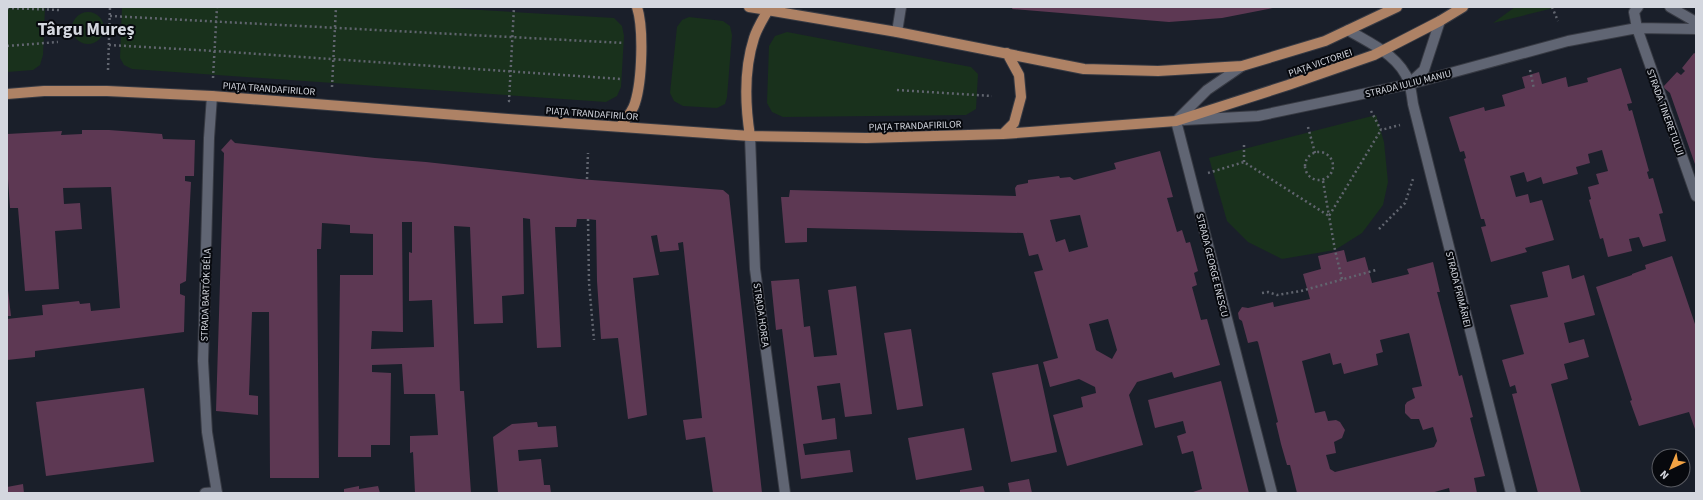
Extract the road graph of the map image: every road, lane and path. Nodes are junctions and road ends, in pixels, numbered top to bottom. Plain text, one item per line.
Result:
1 (110, 7) edge
2 (217, 7) edge
3 (336, 7) edge
4 (514, 7) edge
5 (637, 7) edge
6 (749, 7) edge
7 (901, 7) edge
8 (1397, 7) edge
9 (1463, 7) edge
10 (1552, 7) edge
11 (1638, 7) edge
12 (1670, 7) edge
13 (7, 8) edge
14 (59, 10) dead end
15 (768, 10) junction
16 (110, 16) junction
17 (216, 21) junction
18 (1440, 21) junction
19 (1558, 21) dead end
20 (1696, 22) edge
21 (335, 28) junction
22 (1637, 28) junction
23 (1696, 29) edge
24 (1348, 30) junction
25 (898, 32) junction
26 (513, 38) junction
27 (58, 42) dead end
28 (624, 43) dead end
29 (109, 45) junction
30 (7, 46) edge
31 (215, 51) junction
32 (1383, 51) junction
33 (1008, 53) junction
34 (333, 58) junction
35 (1529, 65) dead end
36 (1242, 66) junction
37 (108, 70) dead end
38 (510, 70) junction
39 (213, 79) dead end
40 (622, 79) dead end
41 (1410, 84) junction
42 (332, 87) dead end
43 (1534, 89) dead end
44 (897, 90) dead end
45 (7, 94) edge
46 (212, 96) junction
47 (992, 96) dead end
48 (509, 101) dead end
49 (1371, 111) dead end
50 (1176, 120) junction
51 (1406, 124) dead end
52 (620, 127) junction
53 (1308, 127) dead end
54 (1382, 130) junction
55 (1003, 134) junction
56 (750, 136) junction
57 (1244, 143) dead end
58 (588, 153) dead end
59 (1314, 153) junction
60 (1244, 162) junction
61 (1208, 173) dead end
62 (1414, 177) dead end
63 (587, 180) dead end
64 (1323, 181) junction
65 (1696, 196) edge
66 (1329, 216) junction
67 (588, 219) dead end
68 (1379, 229) dead end
69 (1376, 270) dead end
70 (1342, 280) junction
71 (1262, 293) dead end
72 (594, 340) dead end
73 (217, 492) edge
74 (205, 493) edge
75 (785, 493) edge
76 (1272, 493) edge
77 (1512, 493) edge

1 - 16 path
2 - 17 path
3 - 21 path
4 - 26 path
5 - 52 main road
6 - 15 main road
7 - 25 street
8 - 24 main road, PIAȚA VICTORIEI
9 - 18 main road, PIAȚA VICTORIEI
10 - 19 path
11 - 22 street
12 - 20 street
13 - 14 path
15 - 25 main road
15 - 56 main road
16 - 17 path
16 - 29 path
17 - 21 path
17 - 31 path
18 - 32 main road, PIAȚA VICTORIEI
18 - 41 street
21 - 26 path
21 - 34 path
22 - 23 street, STRADA IULIU MANIU
22 - 41 street, STRADA IULIU MANIU
22 - 65 street, STRADA TINERETULUI
24 - 32 street, STRADA PRIMĂRIEI
24 - 36 main road, PIAȚA VICTORIEI
25 - 33 main road
26 - 28 path
26 - 38 path
27 - 30 path
29 - 31 path
29 - 37 path
31 - 34 path
31 - 39 path
32 - 41 street, STRADA PRIMĂRIEI
32 - 50 main road, PIAȚA VICTORIEI
33 - 36 main road, PIAȚA VICTORIEI
33 - 55 main road
34 - 38 path
34 - 42 path
35 - 43 path
36 - 50 street
38 - 40 path
38 - 48 path
41 - 50 street, STRADA IULIU MANIU
41 - 77 street, STRADA PRIMĂRIEI
44 - 47 path
45 - 46 main road, PIAȚA TRANDAFIRILOR
46 - 52 main road, PIAȚA TRANDAFIRILOR
46 - 73 street, STRADA BARTÓK BÉLA
49 - 54 path
50 - 55 main road, PIAȚA TRANDAFIRILOR
50 - 76 street, STRADA GEORGE ENESCU
51 - 54 path
52 - 56 main road, PIAȚA TRANDAFIRILOR
53 - 59 path
54 - 66 path
55 - 56 main road, PIAȚA TRANDAFIRILOR
56 - 75 street, STRADA HOREA
57 - 60 path
58 - 63 path
59 - 64 path
59 - 64 path
60 - 61 path
60 - 66 path
62 - 68 path
64 - 66 path
66 - 70 path
67 - 72 path
69 - 70 path
70 - 71 path
73 - 74 street

